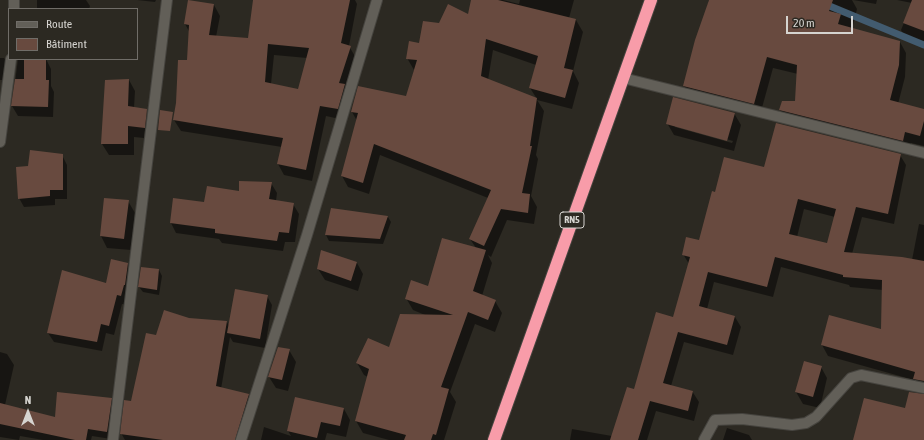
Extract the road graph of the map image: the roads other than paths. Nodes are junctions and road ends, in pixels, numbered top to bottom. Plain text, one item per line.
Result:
1 (167, 0) edge
2 (377, 0) edge
3 (651, 0) edge
4 (11, 60) edge
5 (623, 78) junction
6 (0, 142) edge
7 (924, 153) edge
8 (924, 388) edge
9 (113, 440) edge
10 (241, 440) edge
11 (494, 440) edge
12 (704, 440) edge

1 - 9 street
2 - 10 street
3 - 5 highway, RN5
4 - 6 street
5 - 7 street
5 - 11 highway, RN5
8 - 12 street

